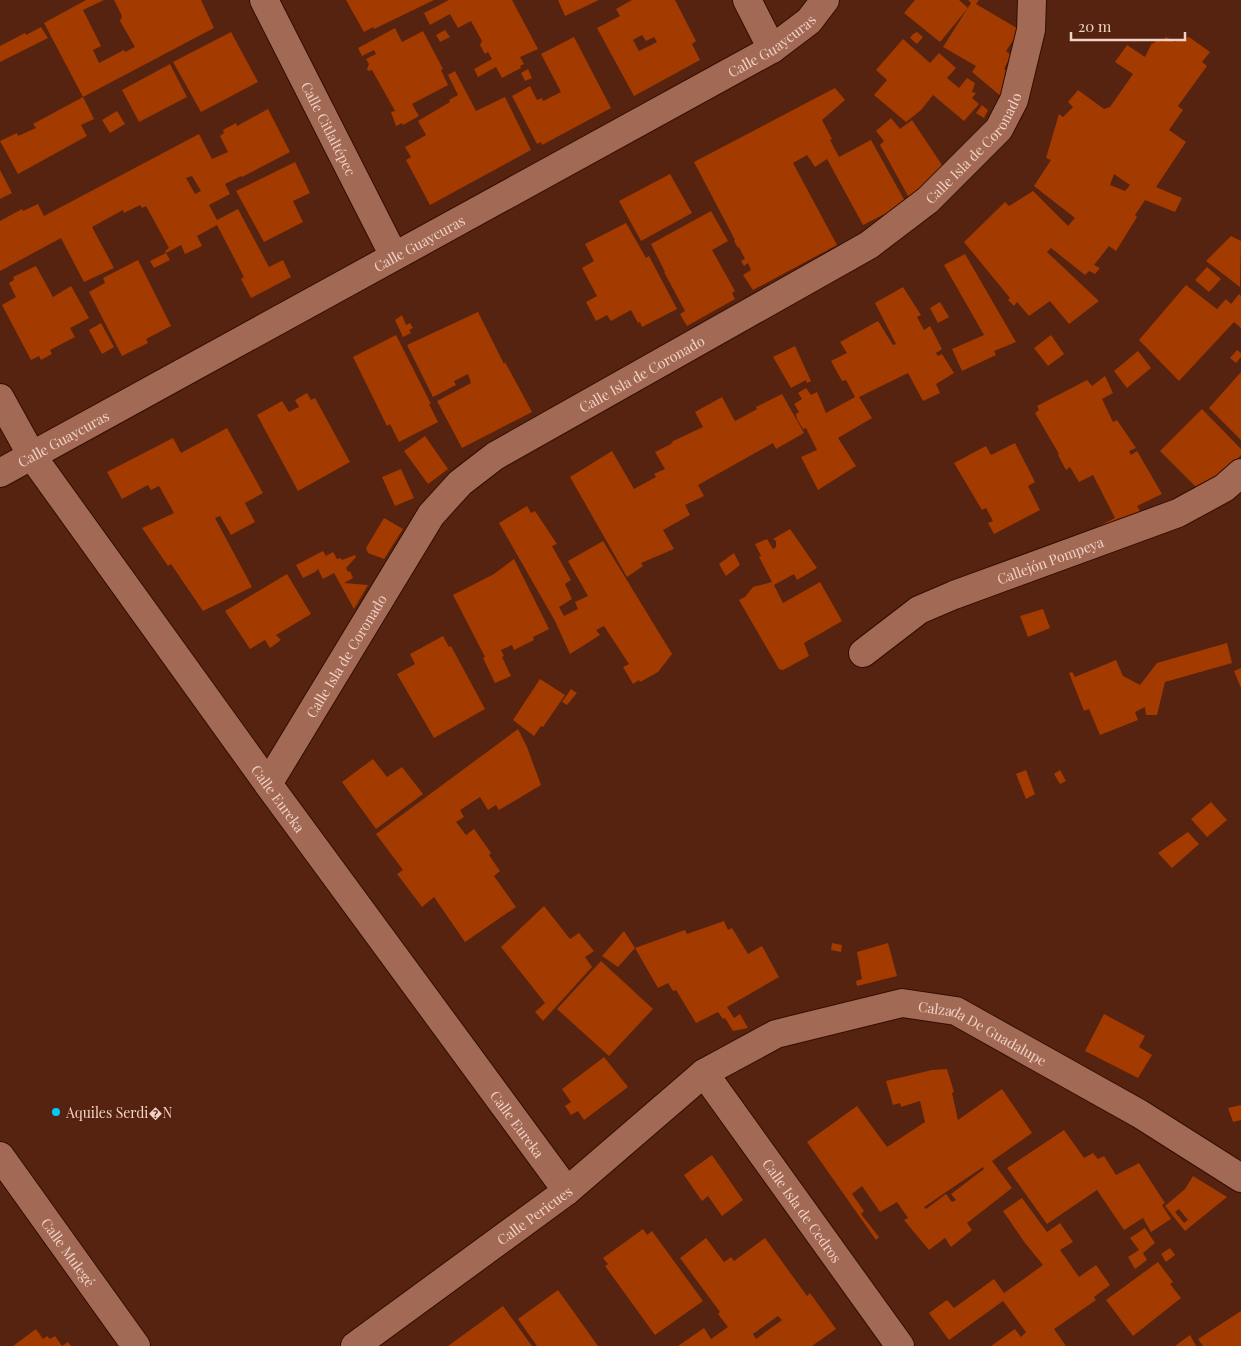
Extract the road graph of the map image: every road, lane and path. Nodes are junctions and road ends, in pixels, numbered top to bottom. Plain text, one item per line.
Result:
1 (264, 0) edge
2 (746, 0) edge
3 (825, 0) edge
4 (1032, 0) edge
5 (772, 49) junction
6 (394, 256) junction
7 (0, 398) edge
8 (32, 456) junction
9 (0, 473) edge
10 (1241, 473) edge
11 (863, 653) dead end
12 (268, 784) junction
13 (704, 1073) junction
14 (0, 1156) edge
15 (1241, 1178) edge
16 (567, 1191) junction
17 (136, 1346) edge
18 (355, 1346) edge
19 (900, 1346) edge

1 - 6 street, Calle Citlaltépec
2 - 5 street
3 - 5 street, Calle Guaycuras
4 - 12 street, Calle Isla de Coronado
5 - 6 street, Calle Guaycuras
6 - 8 street, Calle Guaycuras
7 - 8 street, Calle Eureka
8 - 9 street, Calle Guaycuras
8 - 12 street, Calle Eureka
10 - 11 street, Callejón Pompeya
12 - 16 street, Calle Eureka
13 - 15 street, Calzada De Guadalupe
13 - 16 street, Calle Pericues
13 - 19 street, Calle Isla de Cedros
14 - 17 street, Calle Mulegé
16 - 18 street, Calle Pericues

